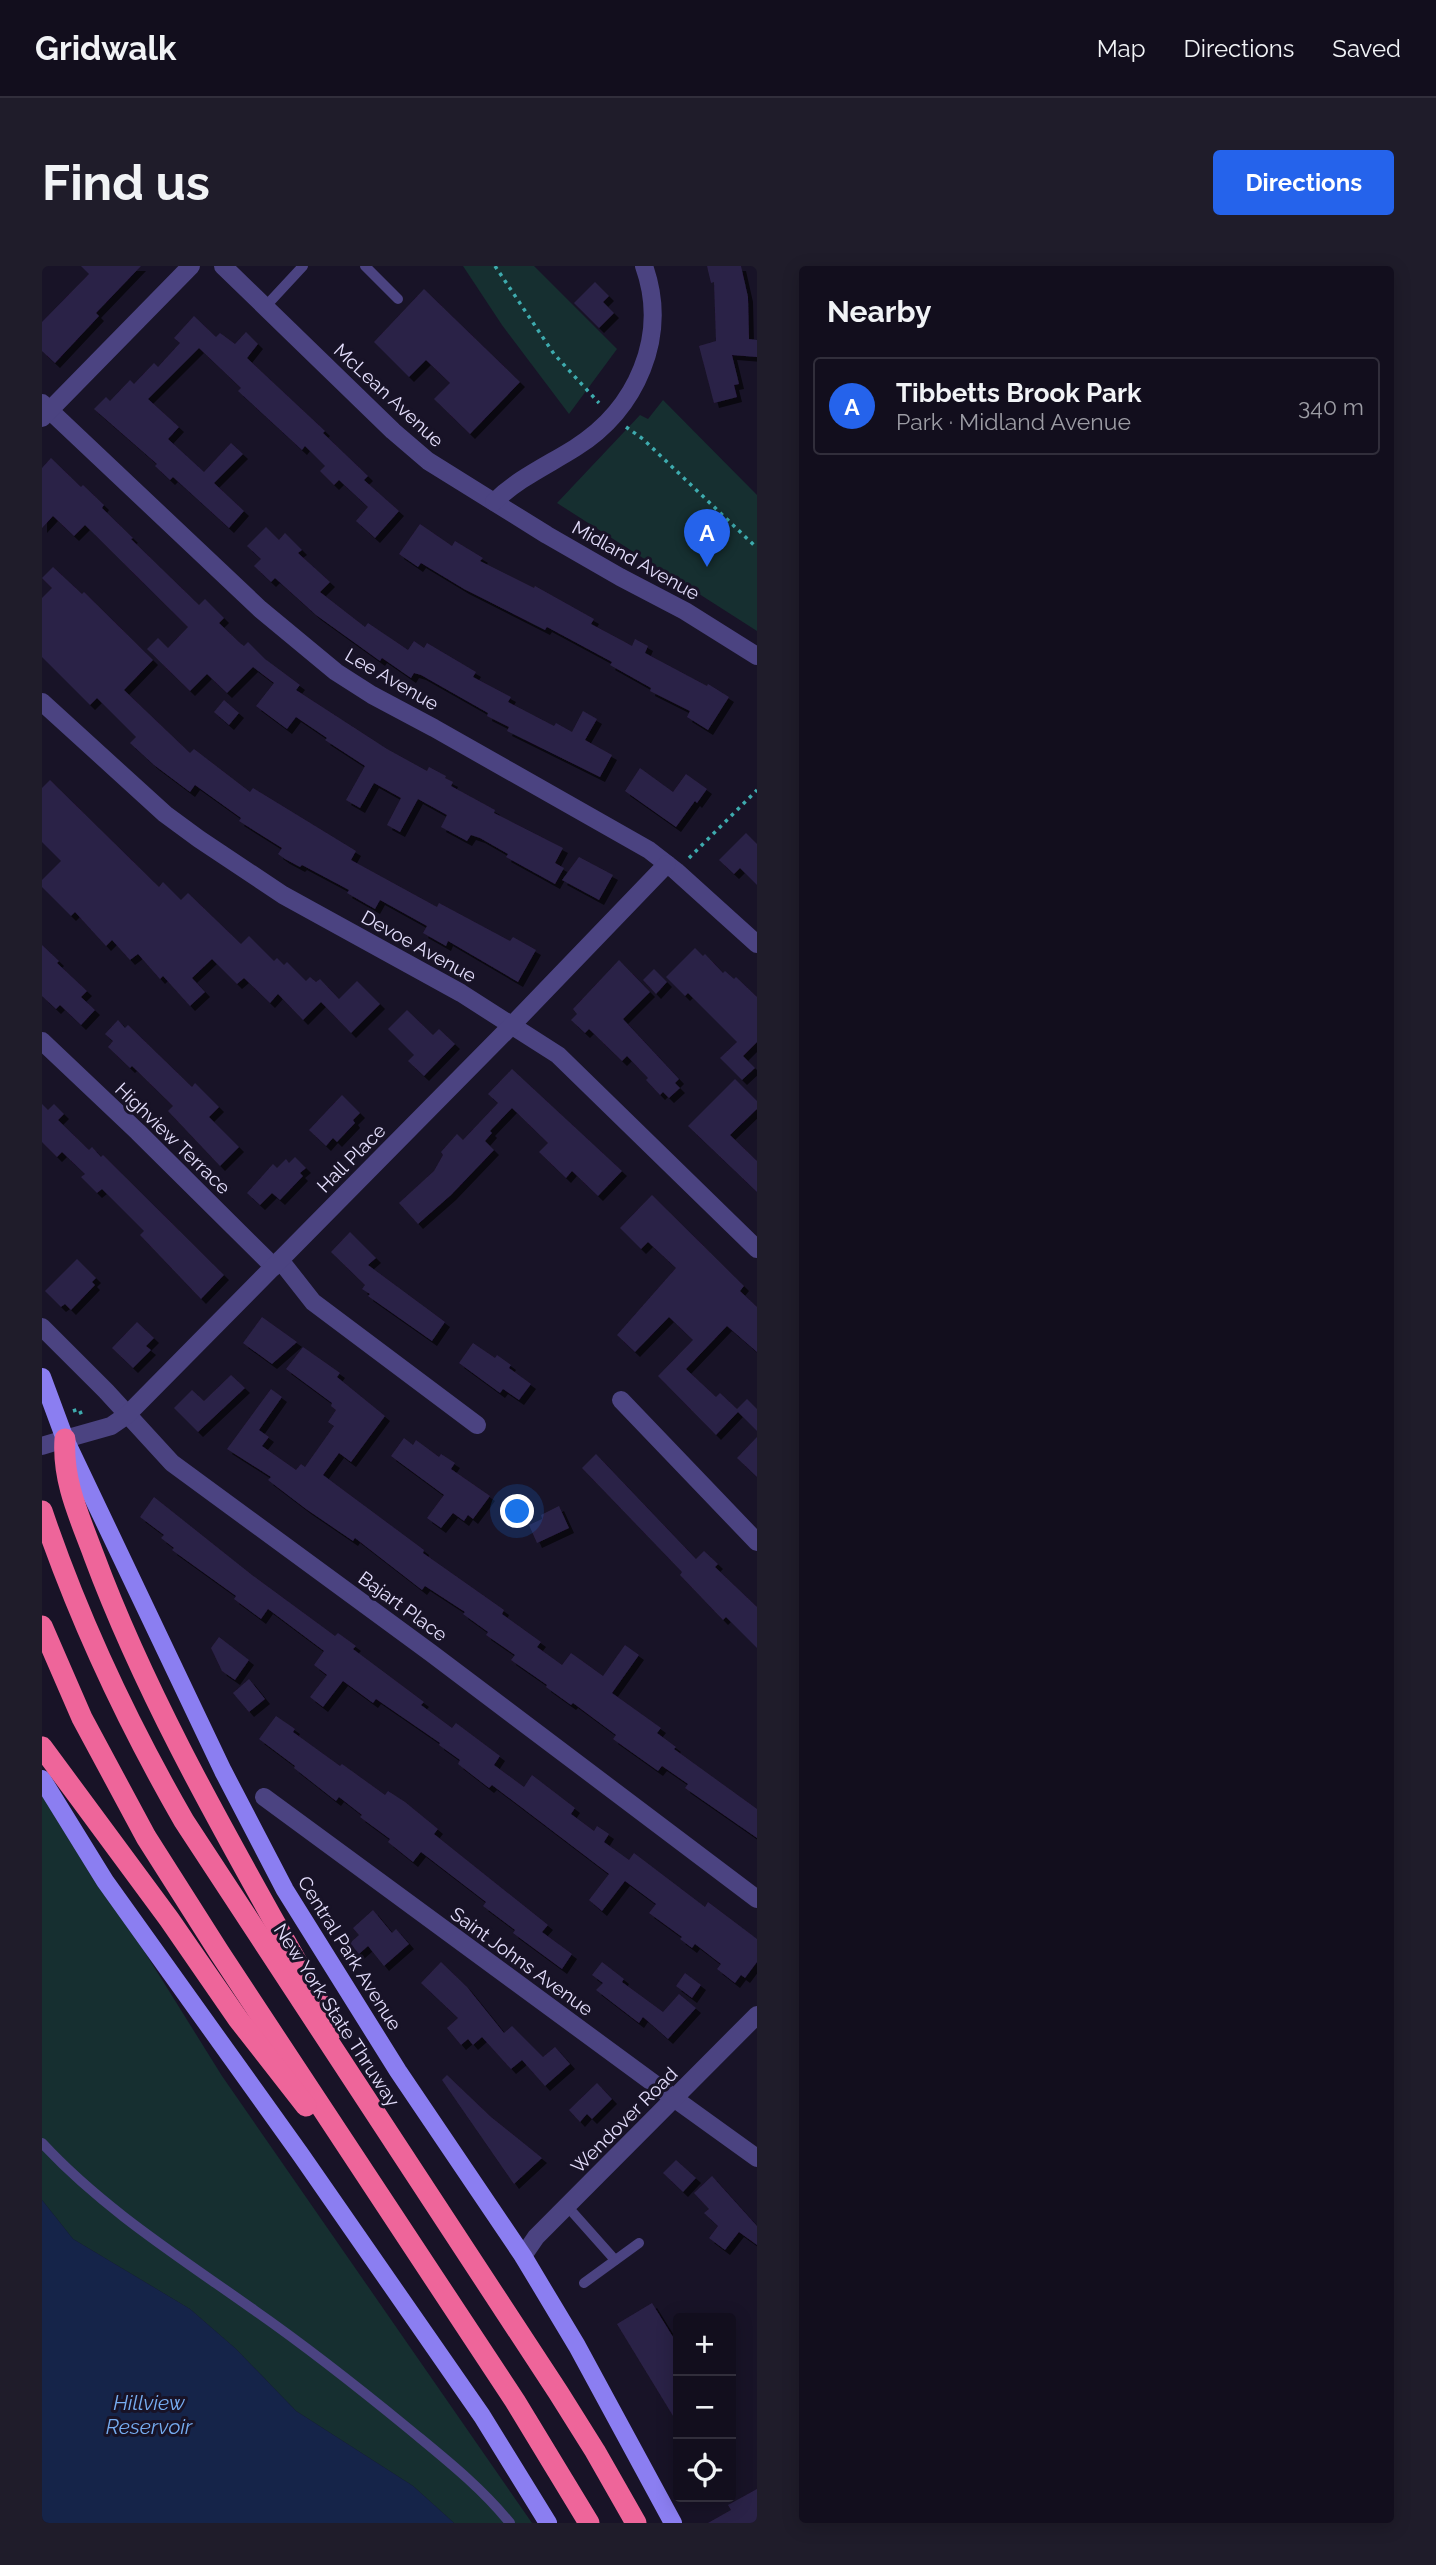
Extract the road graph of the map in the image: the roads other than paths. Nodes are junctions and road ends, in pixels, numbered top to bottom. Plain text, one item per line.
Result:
1 (191, 266) edge
2 (223, 266) edge
3 (303, 266) edge
4 (365, 266) edge
5 (644, 266) edge
6 (398, 299) dead end
7 (265, 307) junction
8 (44, 410) edge
9 (494, 502) junction
10 (757, 656) edge
11 (42, 702) edge
12 (671, 867) junction
13 (757, 944) edge
14 (513, 1024) junction
15 (42, 1041) edge
16 (757, 1249) edge
17 (277, 1264) junction
18 (42, 1327) edge
19 (42, 1377) edge
20 (621, 1400) dead end
21 (127, 1415) junction
22 (477, 1425) dead end
23 (51, 1443) edge
24 (42, 1511) edge
25 (757, 1542) edge
26 (42, 1626) edge
27 (42, 1747) edge
28 (42, 1779) edge
29 (264, 1797) dead end
30 (757, 1899) edge
31 (757, 2015) edge
32 (675, 2099) junction
33 (42, 2143) edge
34 (757, 2158) edge
35 (409, 2166) junction
36 (385, 2203) junction
37 (567, 2206) junction
38 (639, 2243) dead end
39 (523, 2256) junction
40 (615, 2260) junction
41 (584, 2283) dead end
42 (510, 2523) edge
43 (548, 2523) edge
44 (589, 2523) edge
45 (636, 2523) edge
46 (673, 2523) edge

1 - 8 street
2 - 7 street, McLean Avenue
3 - 7 lane
4 - 6 lane
5 - 9 street
7 - 9 street, McLean Avenue
8 - 12 street, Lee Avenue
9 - 10 street, Midland Avenue
11 - 14 street, Devoe Avenue
12 - 13 street, Lee Avenue
12 - 14 street, Hall Place
14 - 16 street, Devoe Avenue
14 - 17 street, Hall Place
15 - 17 street, Highview Terrace
17 - 21 street, Hall Place
17 - 22 street, Highview Terrace
18 - 21 street, Bajart Place
19 - 23 main road, Central Park Avenue
20 - 25 street
21 - 23 street, Hall Place
21 - 30 street, Bajart Place
23 - 35 highway
23 - 39 main road, Central Park Avenue
24 - 35 highway, New York State Thruway
26 - 36 highway
27 - 36 highway
28 - 43 main road
29 - 32 street, Saint Johns Avenue
31 - 32 street, Wendover Road
32 - 34 street, Saint Johns Avenue
32 - 37 street, Wendover Road
33 - 42 lane
35 - 45 highway, New York State Thruway
36 - 44 highway
37 - 39 street, Wendover Road
37 - 40 lane
38 - 40 lane
39 - 46 main road, Central Park Avenue
40 - 41 lane

